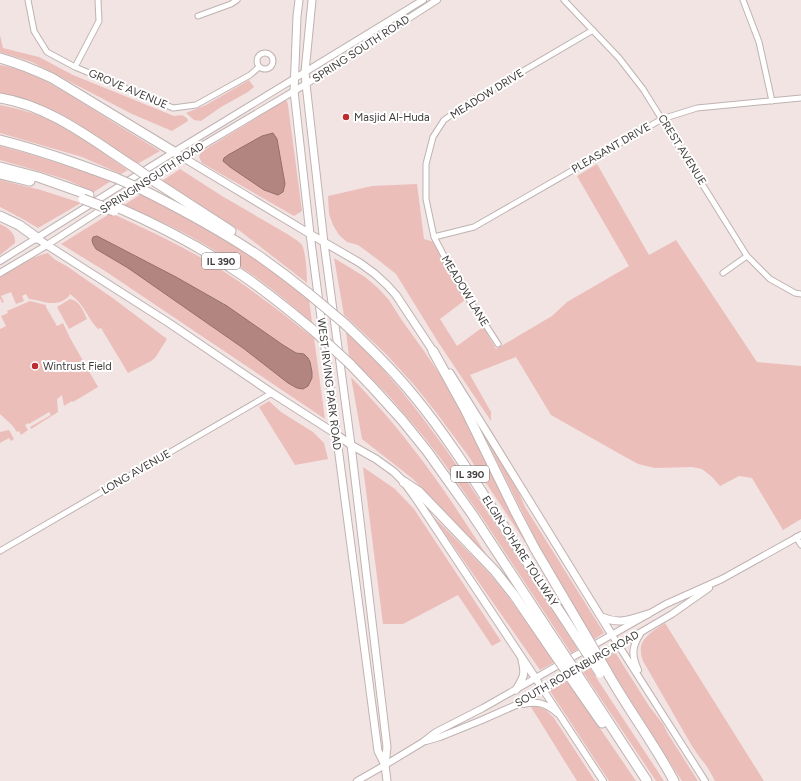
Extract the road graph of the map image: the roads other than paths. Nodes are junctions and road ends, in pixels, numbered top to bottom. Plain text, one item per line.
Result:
1 (28, 0) edge
2 (98, 0) edge
3 (237, 0) edge
4 (299, 0) edge
5 (312, 0) edge
6 (423, 0) edge
7 (437, 0) edge
8 (564, 0) edge
9 (743, 0) edge
10 (198, 16) dead end
11 (593, 30) junction
12 (0, 58) edge
13 (75, 66) junction
14 (260, 67) dead end
15 (305, 72) junction
16 (294, 79) junction
17 (306, 84) junction
18 (294, 91) junction
19 (0, 98) edge
20 (801, 98) edge
21 (772, 101) junction
22 (662, 119) junction
23 (0, 140) edge
24 (174, 152) junction
25 (183, 157) junction
26 (0, 167) edge
27 (0, 174) edge
28 (86, 197) junction
29 (0, 216) edge
30 (310, 234) junction
31 (434, 236) junction
32 (37, 238) junction
33 (324, 243) junction
34 (47, 245) junction
35 (748, 256) junction
36 (260, 257) junction
37 (0, 261) edge
38 (0, 273) edge
39 (724, 273) dead end
40 (801, 294) edge
41 (498, 344) dead end
42 (433, 351) junction
43 (272, 393) junction
44 (336, 434) junction
45 (351, 445) junction
46 (404, 482) junction
47 (799, 536) edge
48 (801, 545) edge
49 (0, 551) edge
50 (722, 579) junction
51 (648, 614) junction
52 (602, 617) junction
53 (642, 632) junction
54 (612, 635) junction
55 (581, 636) junction
56 (619, 645) junction
57 (557, 650) junction
58 (520, 654) junction
59 (536, 679) junction
60 (642, 681) junction
61 (580, 685) junction
62 (516, 690) junction
63 (544, 690) junction
64 (516, 705) junction
65 (562, 718) junction
66 (422, 742) junction
67 (385, 765) junction
68 (357, 781) edge
69 (387, 781) edge
70 (603, 781) edge
71 (642, 781) edge
72 (648, 781) edge
73 (673, 781) edge
74 (705, 781) edge

1 - 13 street, GROVE AVENUE
2 - 13 street
3 - 10 street
4 - 16 main road, WEST IRVING PARK ROAD
5 - 15 main road, WEST IRVING PARK ROAD
6 - 15 street, SPRING SOUTH ROAD
7 - 17 street, SPRING SOUTH ROAD
8 - 11 street, CREST AVENUE
9 - 21 street
11 - 22 street, CREST AVENUE
11 - 31 street, MEADOW DRIVE
12 - 24 highway
13 - 14 street, GROVE AVENUE
15 - 16 street, SPRINGINSGUTH ROAD
15 - 17 main road, WEST IRVING PARK ROAD
16 - 18 main road, WEST IRVING PARK ROAD
16 - 24 street, SPRINGINSGUTH ROAD
17 - 18 street, SPRINGINSGUTH ROAD
17 - 33 main road, WEST IRVING PARK ROAD
18 - 25 street, SPRINGINSGUTH ROAD
18 - 30 main road, WEST IRVING PARK ROAD
19 - 36 highway, bridge
20 - 21 street, PLEASANT DRIVE
21 - 22 street, PLEASANT DRIVE
22 - 31 street, PLEASANT DRIVE
22 - 35 street, CREST AVENUE
23 - 36 highway, ELGIN-O'HARE TOLLWAY / IL 390, bridge
24 - 25 main road
24 - 32 street, SPRINGINSGUTH ROAD
25 - 30 main road
25 - 34 street, SPRINGINSGUTH ROAD
26 - 28 highway, ELGIN-O'HARE TOLLWAY / IL 390
27 - 28 highway
28 - 57 highway, ELGIN-O'HARE TOLLWAY / IL 390, bridge
29 - 32 highway
30 - 33 main road
30 - 44 main road, WEST IRVING PARK ROAD
31 - 41 street, MEADOW LANE
32 - 34 main road
32 - 37 street, SPRINGINSGUTH ROAD
33 - 42 main road
33 - 45 main road, WEST IRVING PARK ROAD
34 - 38 street, SPRINGINSGUTH ROAD
34 - 43 main road
35 - 39 street
35 - 40 street, CREST AVENUE
36 - 55 highway, ELGIN-O'HARE TOLLWAY / IL 390, bridge
42 - 52 main road
42 - 55 highway
43 - 44 main road
43 - 49 street, LONG AVENUE
44 - 45 main road
44 - 67 main road, WEST IRVING PARK ROAD
45 - 46 main road
45 - 67 main road, WEST IRVING PARK ROAD
46 - 57 highway
46 - 58 main road
47 - 48 street
47 - 50 street, SOUTH RODENBURG ROAD
50 - 51 street, SOUTH RODENBURG ROAD
50 - 53 street, SOUTH RODENBURG ROAD
51 - 52 main road
51 - 54 street, SOUTH RODENBURG ROAD
52 - 54 main road
53 - 56 street, SOUTH RODENBURG ROAD
53 - 60 street
54 - 56 street
54 - 59 street, SOUTH RODENBURG ROAD
55 - 73 highway, ELGIN-O'HARE TOLLWAY / IL 390, bridge
56 - 60 street
56 - 63 street, SOUTH RODENBURG ROAD
57 - 61 highway, ELGIN-O'HARE TOLLWAY / IL 390, bridge
58 - 59 main road
58 - 62 main road
59 - 62 street, SOUTH RODENBURG ROAD
59 - 63 street
60 - 74 street
61 - 71 highway
61 - 72 highway, ELGIN-O'HARE TOLLWAY / IL 390
62 - 66 street, SOUTH RODENBURG ROAD
63 - 64 street, SOUTH RODENBURG ROAD
63 - 65 street
64 - 65 street
64 - 66 street, SOUTH RODENBURG ROAD
65 - 70 street
66 - 67 street, SOUTH RODENBURG ROAD
67 - 68 street, SOUTH RODENBURG ROAD
67 - 69 main road, WEST IRVING PARK ROAD

